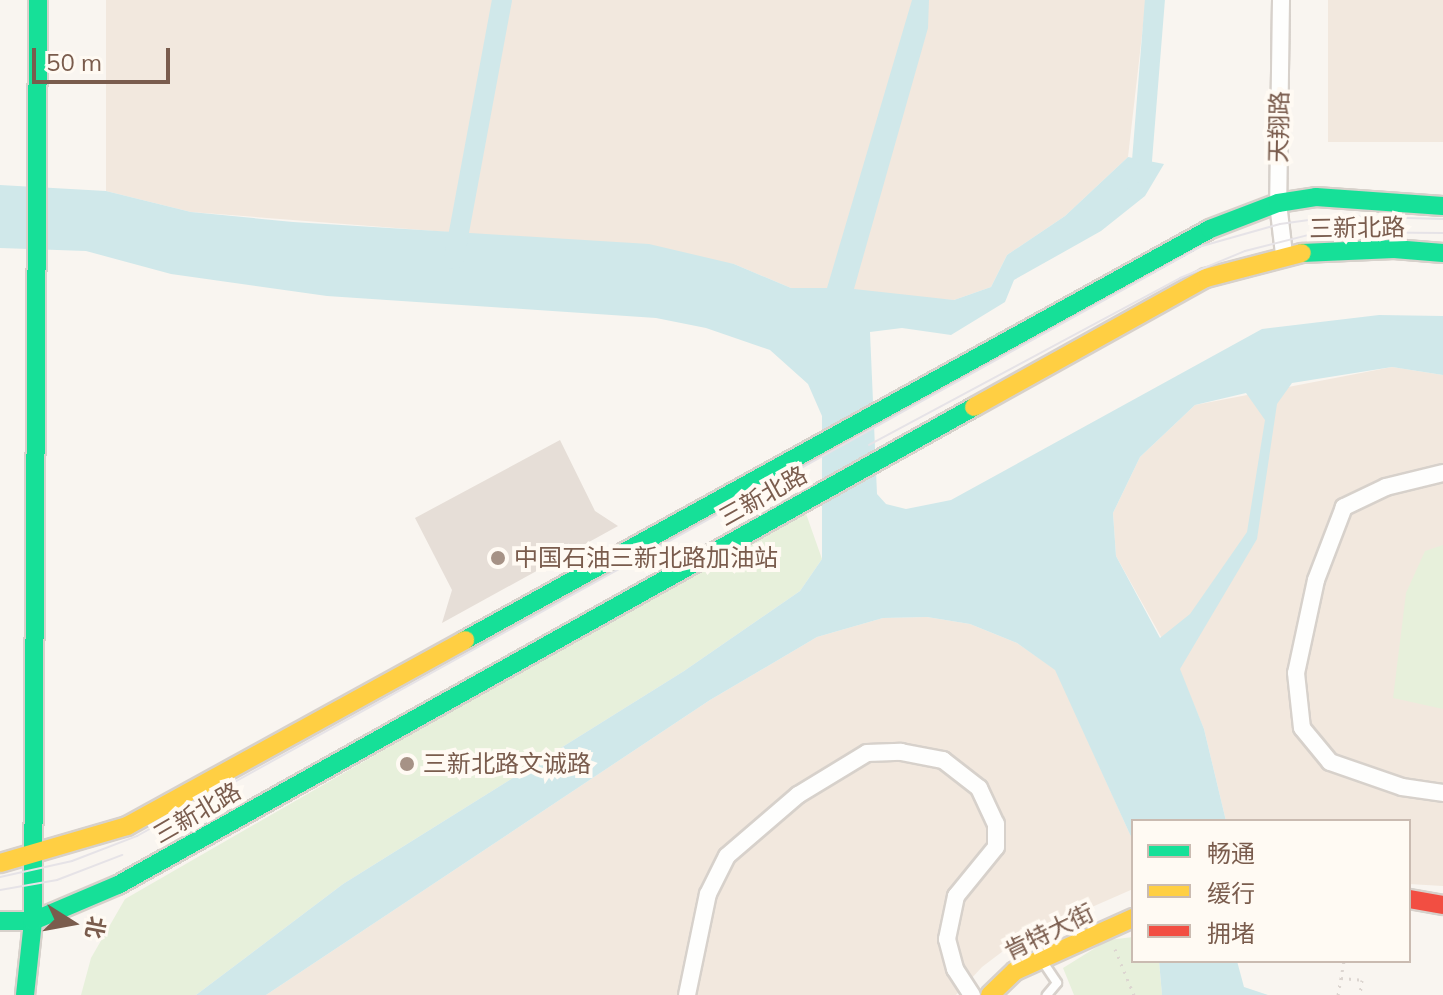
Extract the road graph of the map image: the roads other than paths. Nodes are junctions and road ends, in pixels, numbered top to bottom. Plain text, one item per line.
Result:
1 (38, 0) edge
2 (1281, 0) edge
3 (1278, 203) junction
4 (1443, 206) edge
5 (1443, 253) edge
6 (1284, 254) junction
7 (1443, 473) edge
8 (1443, 793) edge
9 (32, 857) junction
10 (0, 863) edge
11 (1411, 899) edge
12 (1443, 905) edge
13 (1131, 919) edge
14 (0, 921) edge
15 (33, 921) junction
16 (1041, 958) junction
17 (25, 995) edge
18 (687, 995) edge
19 (972, 995) edge
20 (990, 995) edge
21 (1047, 995) edge

1 - 9 main road
2 - 3 street, 天翔路
3 - 4 main road, 三新北路
3 - 6 street, 天翔路
3 - 9 main road, 三新北路
5 - 6 main road, 三新北路
6 - 15 main road, 三新北路
7 - 8 street
9 - 10 main road, 三新北路
9 - 15 main road
11 - 12 main road
13 - 16 main road, 肯特大街
14 - 15 main road, 三新北路
15 - 17 main road
16 - 20 main road, 肯特大街
16 - 21 lane
18 - 19 street

